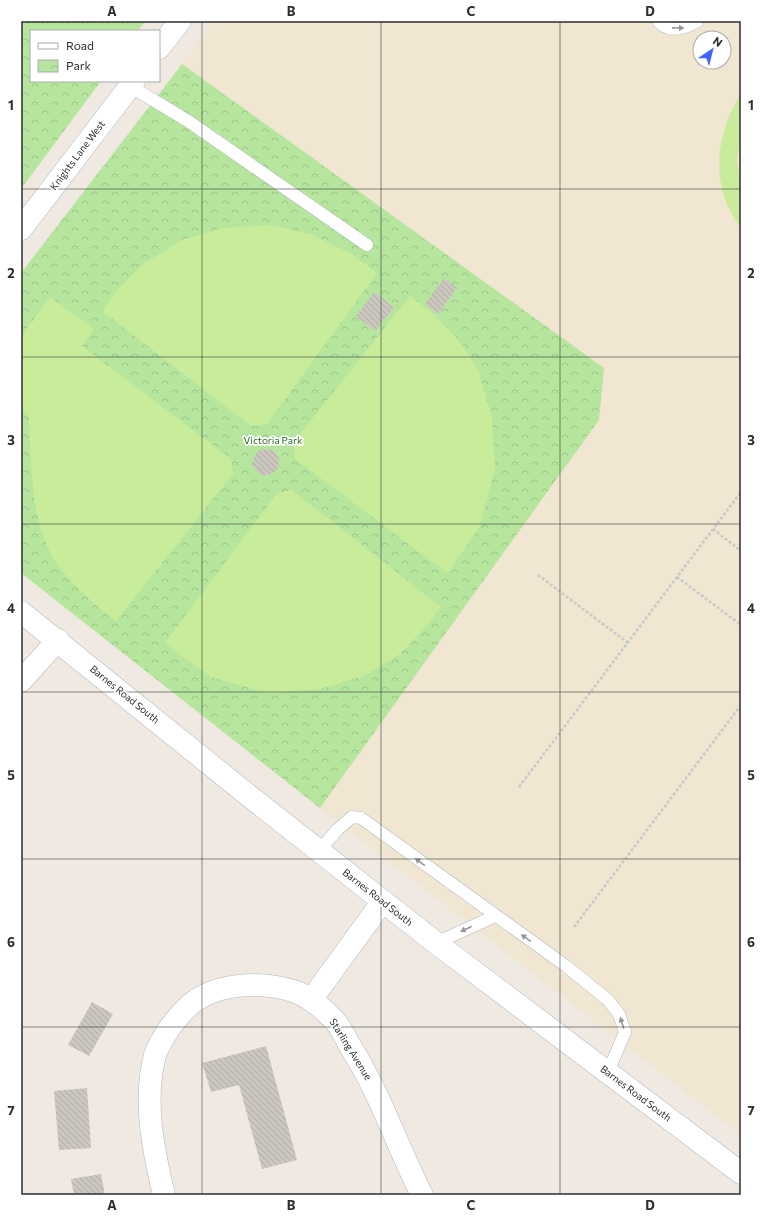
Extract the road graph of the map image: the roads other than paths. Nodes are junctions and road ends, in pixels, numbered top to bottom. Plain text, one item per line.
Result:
1 (180, 21) edge
2 (658, 21) edge
3 (698, 21) edge
4 (160, 47) edge
5 (132, 84) edge
6 (21, 229) edge
7 (367, 245) dead end
8 (21, 612) edge
9 (58, 640) junction
10 (21, 681) edge
11 (319, 851) junction
12 (383, 901) junction
13 (495, 916) junction
14 (436, 943) junction
15 (311, 1000) junction
16 (608, 1072) junction
17 (741, 1173) edge
18 (164, 1195) edge
19 (422, 1195) edge

1 - 4 street
2 -> 3 lane
5 - 6 street, Knights Lane West
5 - 7 lane
8 - 9 street, Barnes Road South
9 - 10 street
9 - 11 street, Barnes Road South
11 - 12 street, Barnes Road South
13 -> 11 lane
12 - 14 street, Barnes Road South
12 - 15 street
13 -> 14 lane
16 -> 13 lane
14 - 16 street, Barnes Road South
15 - 18 street, Starling Avenue
15 - 19 street, Starling Avenue
16 - 17 street, Barnes Road South

